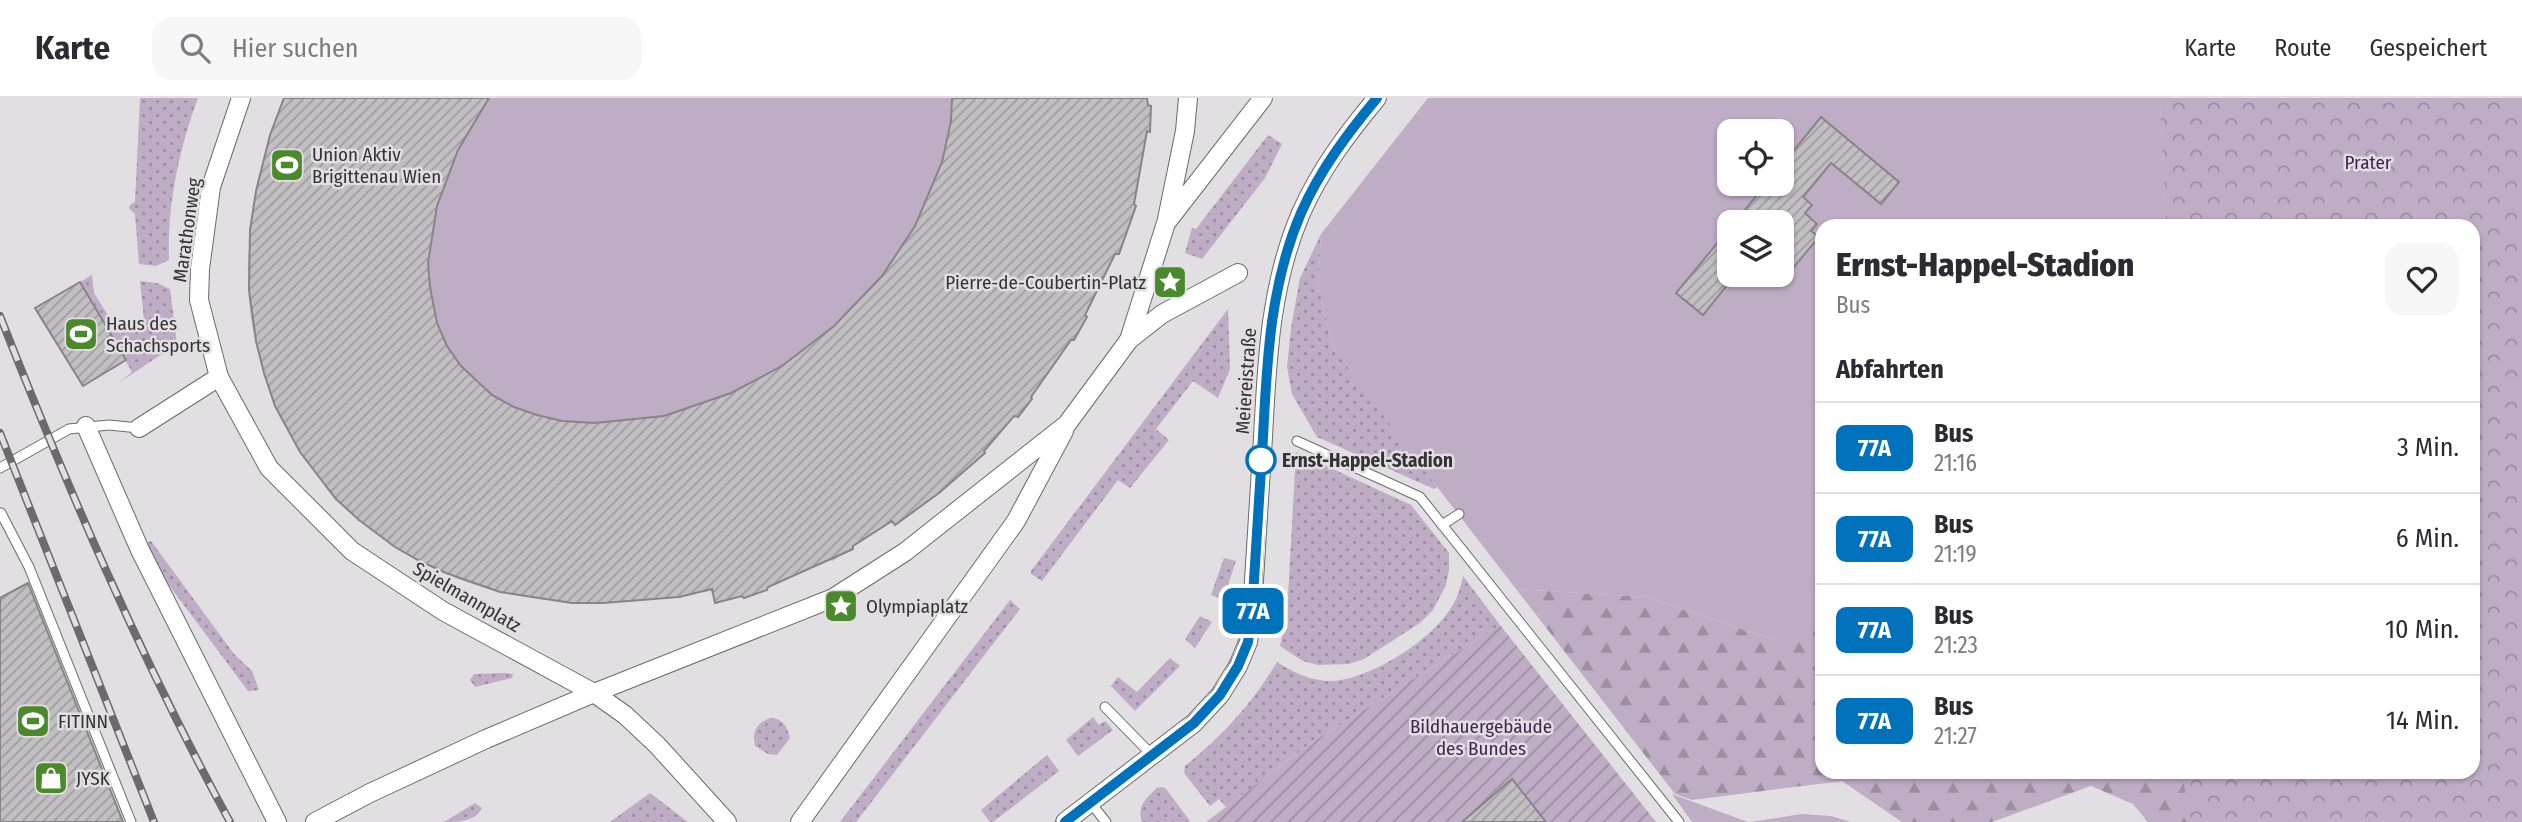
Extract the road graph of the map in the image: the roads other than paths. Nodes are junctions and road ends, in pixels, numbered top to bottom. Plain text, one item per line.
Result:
1 (241, 98) edge
2 (1188, 98) edge
3 (1264, 98) edge
4 (1377, 98) edge
5 (1166, 223) junction
6 (1238, 273) dead end
7 (1129, 340) junction
8 (219, 377) junction
9 (1067, 424) junction
10 (86, 426) junction
11 (139, 428) joint
12 (1297, 441) dead end
13 (0, 468) edge
14 (0, 513) edge
15 (1459, 514) dead end
16 (1442, 524) junction
17 (594, 693) junction
18 (1105, 707) dead end
19 (1152, 755) junction
20 (1090, 803) junction
21 (131, 822) edge
22 (276, 822) edge
23 (315, 822) edge
24 (727, 822) edge
25 (800, 822) edge
26 (1065, 822) edge
27 (1106, 822) edge
28 (1679, 822) edge

1 - 8 street, Marathonweg
2 - 5 street
3 - 5 street
4 - 19 street, Meiereistraße
5 - 7 street
6 - 7 street
7 - 9 street
8 - 11 street
8 - 17 street, Spielmannplatz
9 - 17 street
9 - 25 street
10 - 11 lane
10 - 13 lane
10 - 22 street
12 - 16 lane
14 - 21 lane
15 - 16 lane
16 - 28 lane
17 - 23 street
17 - 24 street, Spielmannplatz
18 - 19 lane
19 - 20 street, Meiereistraße
20 - 26 street, Meiereistraße
20 - 27 lane

